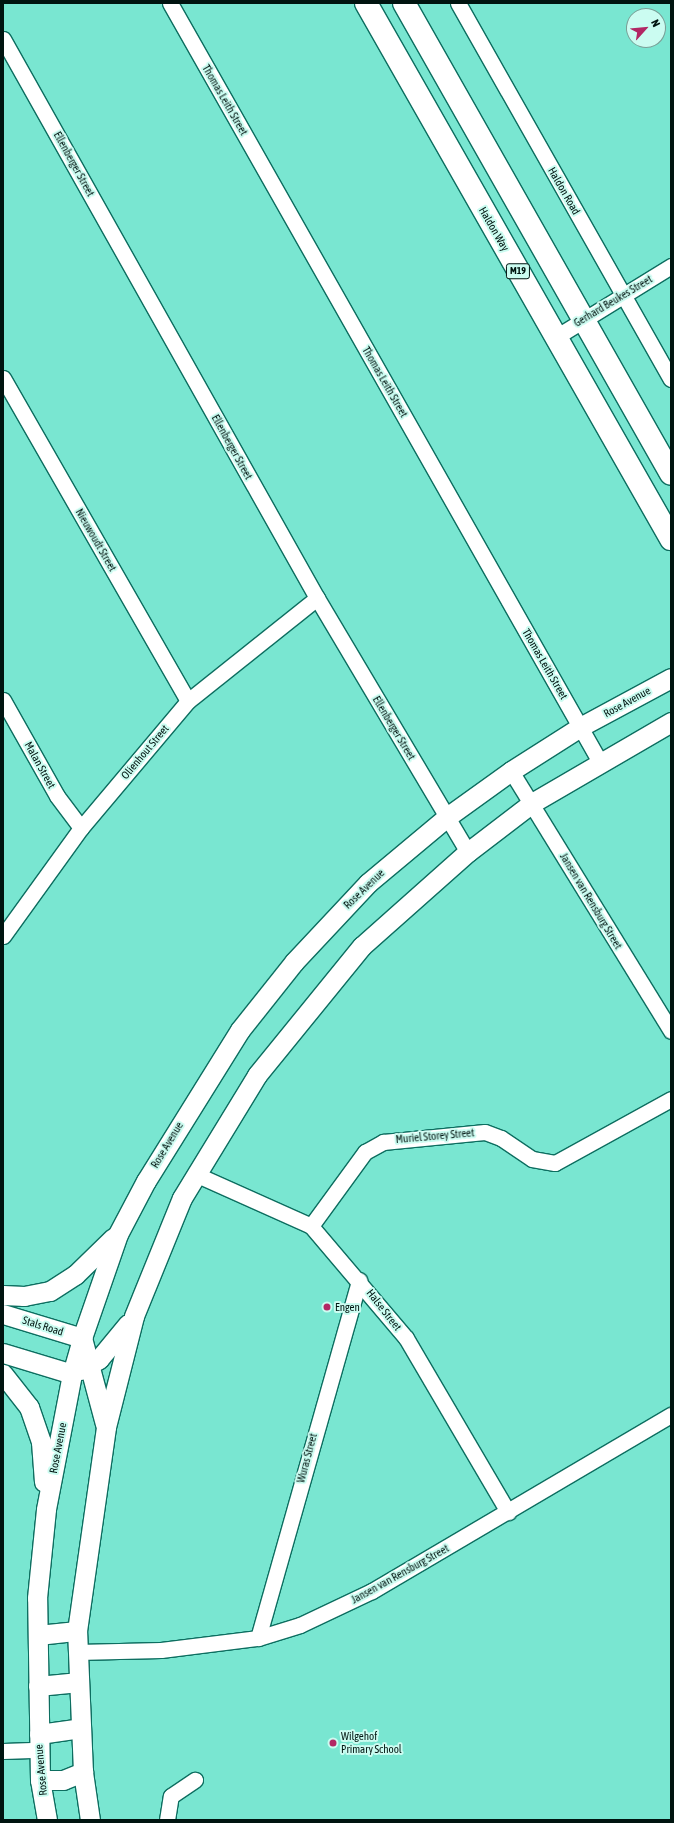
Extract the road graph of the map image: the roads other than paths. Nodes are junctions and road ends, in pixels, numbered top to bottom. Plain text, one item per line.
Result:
1 (170, 3) edge
2 (366, 3) edge
3 (404, 3) edge
4 (458, 3) edge
5 (3, 39) edge
6 (468, 115) junction
7 (438, 130) junction
8 (671, 266) edge
9 (622, 295) junction
10 (583, 318) junction
11 (556, 337) junction
12 (3, 378) edge
13 (671, 379) edge
14 (671, 474) edge
15 (664, 510) edge
16 (671, 539) edge
17 (317, 598) junction
18 (671, 678) edge
19 (3, 700) edge
20 (188, 701) junction
21 (671, 722) edge
22 (580, 727) junction
23 (600, 762) junction
24 (511, 771) junction
25 (532, 803) junction
26 (446, 817) junction
27 (81, 828) junction
28 (468, 852) junction
29 (3, 936) edge
30 (671, 1031) edge
31 (671, 1099) edge
32 (195, 1174) junction
33 (311, 1226) junction
34 (118, 1234) junction
35 (359, 1280) junction
36 (3, 1295) edge
37 (3, 1314) edge
38 (134, 1316) junction
39 (82, 1338) junction
40 (3, 1353) edge
41 (91, 1365) junction
42 (3, 1374) edge
43 (72, 1374) junction
44 (671, 1415) edge
45 (106, 1427) junction
46 (46, 1509) junction
47 (508, 1512) junction
48 (77, 1631) junction
49 (38, 1635) junction
50 (258, 1638) junction
51 (77, 1652) junction
52 (79, 1682) junction
53 (38, 1686) junction
54 (81, 1728) junction
55 (39, 1742) junction
56 (3, 1751) edge
57 (83, 1772) junction
58 (40, 1780) junction
59 (195, 1780) dead end
60 (47, 1820) edge
61 (90, 1820) edge
62 (167, 1820) edge

1 - 22 street, Thomas Leith Street
2 - 7 highway, Haldon Way / M19
3 - 6 highway
4 - 9 street, Haldon Road
5 - 17 street, Ellenberger Street
6 - 7 highway
6 - 10 highway
7 - 11 highway, Haldon Way / M19
8 - 9 street, Gerhard Beukes Street
9 - 10 street, Gerhard Beukes Street
9 - 13 street, Haldon Road
10 - 11 street, Gerhard Beukes Street
10 - 14 highway
11 - 15 highway, Haldon Way / M19
12 - 20 street, Nieuwoudt Street
15 - 16 highway, Haldon Way / M19
17 - 20 street, Olienhout Street
17 - 26 street, Ellenberger Street
18 - 22 street, Rose Avenue
19 - 27 street, Malan Street
20 - 27 street, Olienhout Street
21 - 23 street
22 - 23 street, Thomas Leith Street
22 - 24 street, Rose Avenue
23 - 25 street
24 - 25 street, Jansen van Rensburg Street
24 - 26 street, Rose Avenue
25 - 28 street
25 - 30 street, Jansen van Rensburg Street
26 - 28 street, Ellenberger Street
26 - 34 street, Rose Avenue
27 - 29 street, Olienhout Street
28 - 32 street
31 - 33 street, Muriel Storey Street
32 - 33 street, Halse Street
32 - 38 street
33 - 35 street, Halse Street
34 - 36 street
34 - 39 street, Rose Avenue
35 - 47 street, Halse Street
35 - 50 street, Wuras Street
37 - 39 street, Stals Road
38 - 41 street
38 - 45 street
39 - 41 street
39 - 43 street, Rose Avenue
40 - 43 street
41 - 43 street
41 - 45 street
42 - 46 street
43 - 46 street, Rose Avenue
44 - 47 street, Jansen van Rensburg Street
45 - 48 street
46 - 49 street, Rose Avenue
47 - 50 street, Jansen van Rensburg Street
48 - 49 street
48 - 51 street
49 - 53 street, Rose Avenue
50 - 51 street, Jansen van Rensburg Street
51 - 52 street
52 - 53 street
52 - 54 street
53 - 55 street, Rose Avenue
54 - 55 street
54 - 57 street
55 - 56 street
55 - 58 street, Rose Avenue
57 - 58 street
57 - 61 street
58 - 60 street, Rose Avenue
59 - 62 street

